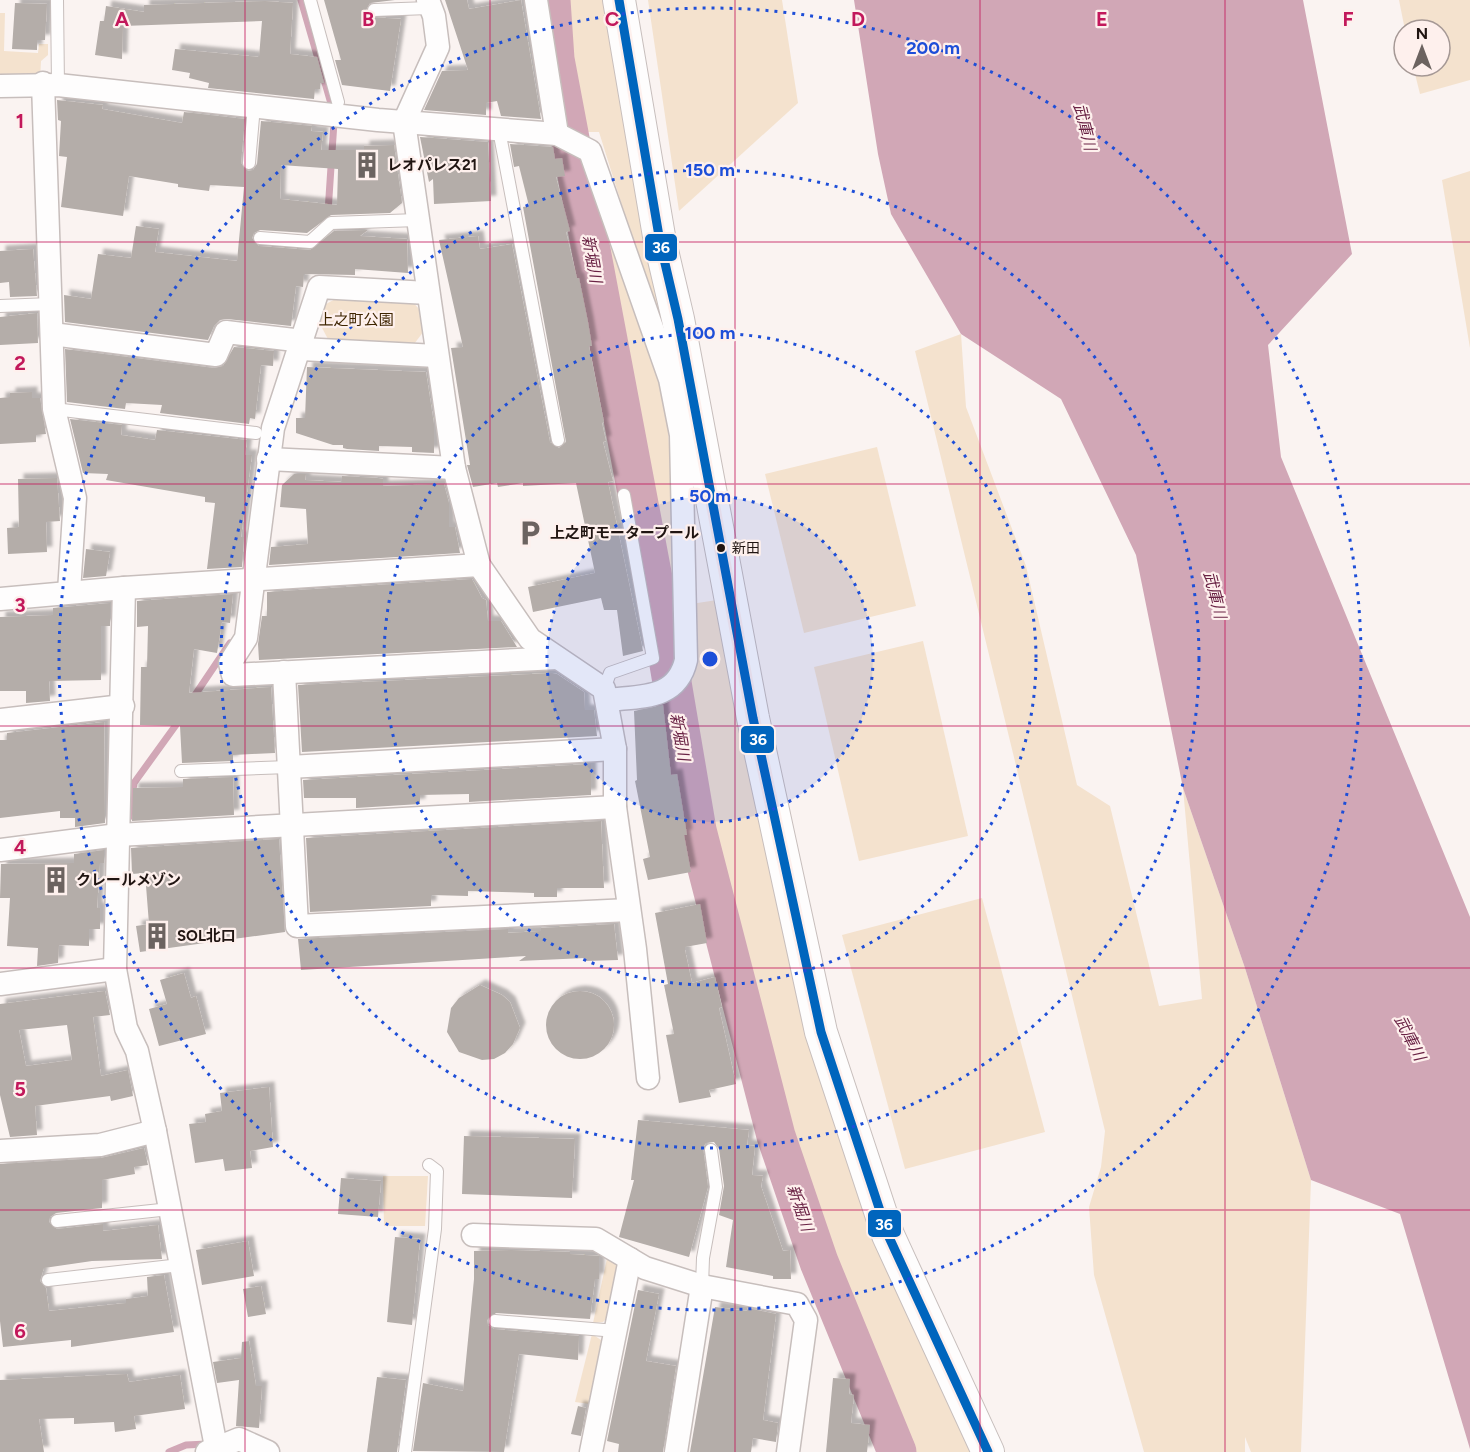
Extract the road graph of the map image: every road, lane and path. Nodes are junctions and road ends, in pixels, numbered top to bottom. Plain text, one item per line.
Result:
1 (57, 0) edge
2 (310, 0) edge
3 (536, 0) edge
4 (619, 0) edge
5 (429, 4) edge
6 (375, 10) dead end
7 (50, 84) junction
8 (0, 86) edge
9 (338, 102) dead end
10 (254, 106) junction
11 (404, 122) junction
12 (500, 130) junction
13 (568, 140) junction
14 (249, 163) dead end
15 (418, 220) junction
16 (260, 238) dead end
17 (428, 293) junction
18 (51, 304) junction
19 (0, 306) edge
20 (52, 334) junction
21 (302, 345) junction
22 (437, 356) junction
23 (54, 409) junction
24 (255, 433) dead end
25 (690, 433) junction
26 (558, 440) dead end
27 (268, 459) junction
28 (453, 468) junction
29 (624, 495) dead end
30 (478, 566) junction
31 (253, 580) junction
32 (70, 588) junction
33 (124, 588) junction
34 (0, 600) edge
35 (557, 658) junction
36 (284, 672) junction
37 (606, 695) junction
38 (123, 706) junction
39 (0, 720) edge
40 (615, 749) junction
41 (289, 767) junction
42 (181, 771) dead end
43 (615, 807) junction
44 (291, 826) junction
45 (118, 835) junction
46 (0, 850) edge
47 (629, 910) junction
48 (115, 969) junction
49 (0, 984) edge
50 (648, 1078) dead end
51 (155, 1131) junction
52 (711, 1150) dead end
53 (0, 1151) edge
54 (429, 1165) dead end
55 (170, 1209) junction
56 (57, 1221) dead end
57 (473, 1234) dead end
58 (630, 1259) junction
59 (180, 1265) junction
60 (48, 1280) dead end
61 (702, 1286) junction
62 (495, 1321) dead end
63 (616, 1331) junction
64 (214, 1451) edge
65 (268, 1452) edge
66 (405, 1452) edge
67 (591, 1452) edge
68 (676, 1452) edge
69 (788, 1452) edge
70 (988, 1452) edge

1 - 7 lane
2 - 9 lane
3 - 13 street
4 - 25 main road
5 - 6 lane
5 - 11 street
7 - 8 street
7 - 10 street
7 - 18 street
10 - 11 street
10 - 14 lane
11 - 12 street
11 - 15 street
12 - 13 street
12 - 26 lane
13 - 25 street
15 - 16 lane
15 - 17 street
17 - 21 street
17 - 22 street
18 - 19 lane
18 - 20 street
20 - 21 street
20 - 23 street
21 - 22 street
21 - 27 street
22 - 28 street
23 - 24 lane
23 - 32 street
25 - 37 street
25 - 70 main road
27 - 28 street
27 - 31 street
28 - 30 street
29 - 37 lane
30 - 31 street
30 - 35 street
31 - 33 street
31 - 36 street
32 - 33 street
32 - 34 street
33 - 38 street
35 - 36 street
35 - 37 street
36 - 41 street
37 - 40 street
38 - 39 street
38 - 45 street
40 - 41 street
40 - 43 street
41 - 42 lane
41 - 44 street
43 - 44 street
43 - 47 street
44 - 45 street
44 - 47 street
45 - 46 street
45 - 48 street
47 - 50 street
48 - 49 street
48 - 51 street
51 - 53 street
51 - 55 street
52 - 61 lane
54 - 66 lane
55 - 56 lane
55 - 59 street
57 - 58 street
58 - 61 street
58 - 63 street
59 - 60 lane
59 - 64 street
61 - 68 street
61 - 69 street
62 - 63 lane
63 - 67 street
64 - 65 street

